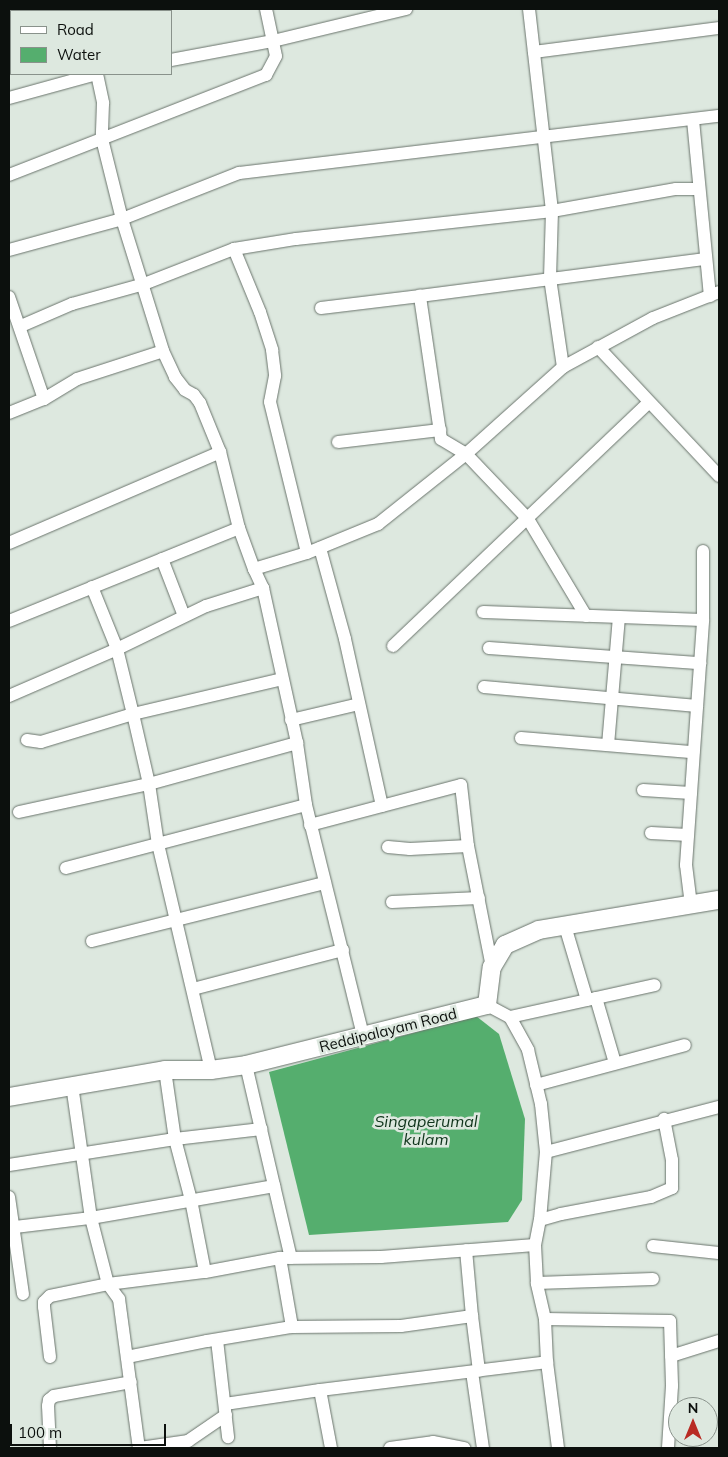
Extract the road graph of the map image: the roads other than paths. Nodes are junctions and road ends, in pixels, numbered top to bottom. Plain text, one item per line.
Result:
1 (266, 9) edge
2 (406, 9) edge
3 (529, 9) edge
4 (719, 28) edge
5 (273, 41) junction
6 (534, 52) junction
7 (172, 60) edge
8 (92, 75) edge
9 (96, 75) edge
10 (9, 98) edge
11 (719, 116) edge
12 (693, 120) junction
13 (544, 138) junction
14 (102, 139) junction
15 (9, 175) edge
16 (700, 189) junction
17 (552, 211) junction
18 (122, 218) junction
19 (234, 249) junction
20 (9, 250) edge
21 (706, 259) junction
22 (550, 278) junction
23 (144, 284) junction
24 (714, 294) edge
25 (420, 296) junction
26 (9, 297) edge
27 (321, 308) dead end
28 (21, 326) junction
29 (598, 347) junction
30 (163, 351) junction
31 (563, 367) junction
32 (44, 399) junction
33 (648, 403) junction
34 (9, 413) edge
35 (440, 430) junction
36 (338, 442) dead end
37 (220, 452) junction
38 (466, 454) junction
39 (719, 476) edge
40 (528, 519) junction
41 (239, 528) junction
42 (9, 543) edge
43 (320, 548) junction
44 (703, 551) dead end
45 (307, 553) junction
46 (162, 559) junction
47 (254, 569) junction
48 (92, 587) junction
49 (264, 588) junction
50 (483, 612) dead end
51 (184, 616) junction
52 (586, 616) junction
53 (619, 617) junction
54 (702, 620) junction
55 (9, 621) edge
56 (393, 646) dead end
57 (489, 648) dead end
58 (117, 649) junction
59 (618, 657) junction
60 (700, 663) junction
61 (282, 679) junction
62 (484, 687) dead end
63 (9, 696) edge
64 (614, 699) junction
65 (359, 704) junction
66 (696, 706) junction
67 (133, 714) junction
68 (292, 720) junction
69 (521, 738) dead end
70 (27, 740) dead end
71 (297, 743) junction
72 (608, 745) junction
73 (694, 752) junction
74 (149, 784) junction
75 (642, 790) dead end
76 (690, 793) junction
77 (306, 806) junction
78 (382, 806) junction
79 (19, 812) dead end
80 (310, 825) junction
81 (651, 833) dead end
82 (688, 835) junction
83 (158, 844) junction
84 (468, 846) junction
85 (388, 847) dead end
86 (66, 868) dead end
87 (325, 882) junction
88 (478, 898) junction
89 (719, 900) edge
90 (392, 902) dead end
91 (690, 905) junction
92 (177, 919) junction
93 (565, 926) junction
94 (92, 941) dead end
95 (343, 950) junction
96 (492, 967) junction
97 (655, 985) dead end
98 (193, 989) junction
99 (591, 999) junction
100 (487, 1004) junction
101 (510, 1017) junction
102 (363, 1036) junction
103 (685, 1045) dead end
104 (615, 1063) junction
105 (246, 1065) junction
106 (164, 1070) junction
107 (211, 1070) junction
108 (72, 1085) junction
109 (536, 1085) junction
110 (9, 1097) edge
111 (719, 1106) edge
112 (664, 1119) junction
113 (261, 1129) junction
114 (175, 1139) junction
115 (81, 1152) junction
116 (546, 1152) junction
117 (9, 1165) edge
118 (274, 1186) junction
119 (9, 1197) edge
120 (191, 1200) junction
121 (91, 1218) junction
122 (540, 1220) junction
123 (15, 1227) junction
124 (535, 1245) junction
125 (653, 1246) dead end
126 (466, 1250) junction
127 (719, 1253) edge
128 (286, 1258) junction
129 (205, 1272) junction
130 (654, 1279) dead end
131 (537, 1283) junction
132 (108, 1284) junction
133 (23, 1294) dead end
134 (472, 1316) junction
135 (545, 1319) junction
136 (292, 1328) junction
137 (217, 1340) junction
138 (719, 1341) edge
139 (671, 1356) junction
140 (50, 1357) dead end
141 (128, 1357) junction
142 (547, 1362) junction
143 (476, 1372) junction
144 (131, 1382) junction
145 (320, 1390) junction
146 (225, 1410) junction
147 (228, 1436) dead end
148 (189, 1444) edge
149 (50, 1448) edge
150 (140, 1448) edge
151 (330, 1448) edge
152 (390, 1448) edge
153 (464, 1448) edge
154 (483, 1448) edge
155 (558, 1448) edge
156 (668, 1448) edge

1 - 5 street
2 - 5 street
3 - 6 street
4 - 6 street
5 - 7 street
5 - 14 street
6 - 13 street
8 - 10 street
9 - 14 street
11 - 12 street
12 - 13 street
12 - 16 street
13 - 17 street
13 - 18 street
14 - 15 street
14 - 18 street
16 - 17 street
16 - 21 street
17 - 19 street
17 - 22 street
18 - 20 street
18 - 23 street
19 - 23 street
19 - 45 street
21 - 22 street
21 - 24 street
22 - 25 street
22 - 31 street
23 - 28 street
23 - 30 street
24 - 29 street
25 - 27 street
25 - 35 street
26 - 28 street
28 - 32 street
29 - 31 street
29 - 33 street
30 - 32 street
30 - 37 street
31 - 38 street
32 - 34 street
33 - 39 street
33 - 40 street
35 - 36 street
35 - 38 street
37 - 41 street
37 - 42 street
38 - 40 street
38 - 43 street
40 - 52 street
40 - 56 street
41 - 46 street
41 - 47 street
43 - 45 street
43 - 65 street
44 - 54 street
45 - 47 street
46 - 48 street
46 - 51 street
47 - 49 street
48 - 55 street
48 - 58 street
49 - 51 street
49 - 61 street
50 - 52 street
51 - 58 street
52 - 53 street
53 - 54 street
53 - 59 street
54 - 60 street
57 - 59 street
58 - 63 street
58 - 67 street
59 - 60 street
59 - 64 street
60 - 66 street
61 - 67 street
61 - 68 street
62 - 64 street
64 - 66 street
64 - 72 street
65 - 68 street
65 - 78 street
66 - 73 street
67 - 70 street
67 - 74 street
68 - 71 street
69 - 72 street
71 - 74 street
71 - 77 street
72 - 73 street
73 - 76 street
74 - 79 street
74 - 83 street
75 - 76 street
76 - 82 street
77 - 80 street
77 - 83 street
78 - 80 street
78 - 84 street
80 - 87 street
81 - 82 street
82 - 91 street
83 - 86 street
83 - 92 street
84 - 85 street
84 - 88 street
87 - 92 street
87 - 95 street
88 - 90 street
88 - 96 street
89 - 91 main road
91 - 93 main road
92 - 94 street
92 - 98 street
93 - 96 main road
93 - 99 street
95 - 98 street
95 - 102 street
96 - 100 main road
97 - 99 street
98 - 107 street
99 - 101 street
99 - 104 street
100 - 101 street
100 - 102 main road, Reddipalayam Road
101 - 109 street
102 - 105 main road, Reddipalayam Road
103 - 104 street
104 - 109 street
105 - 107 main road, Reddipalayam Road
105 - 113 street
106 - 107 main road, Reddipalayam Road
106 - 108 main road, Reddipalayam Road
106 - 114 street
108 - 110 main road, Reddipalayam Road
108 - 115 street
109 - 116 street
111 - 112 street
112 - 116 street
112 - 122 street
113 - 114 street
113 - 118 street
114 - 115 street
114 - 120 street
115 - 117 street
115 - 121 street
116 - 122 street
118 - 120 street
118 - 128 street
119 - 123 street
120 - 121 street
120 - 129 street
121 - 123 street
121 - 132 street
122 - 124 street
123 - 133 street
124 - 126 street
124 - 131 street
125 - 127 street
126 - 128 street
126 - 134 street
128 - 129 street
128 - 136 street
129 - 132 street
130 - 131 street
131 - 135 street
132 - 140 street
132 - 141 street
134 - 136 street
134 - 143 street
135 - 139 street
135 - 142 street
136 - 137 street
137 - 141 street
137 - 146 street
138 - 139 street
139 - 156 street
141 - 144 street
142 - 143 street
142 - 155 street
143 - 145 street
143 - 154 street
144 - 149 street
144 - 150 street
145 - 146 street
145 - 151 street
146 - 147 street
146 - 148 street
148 - 150 street
152 - 153 street

